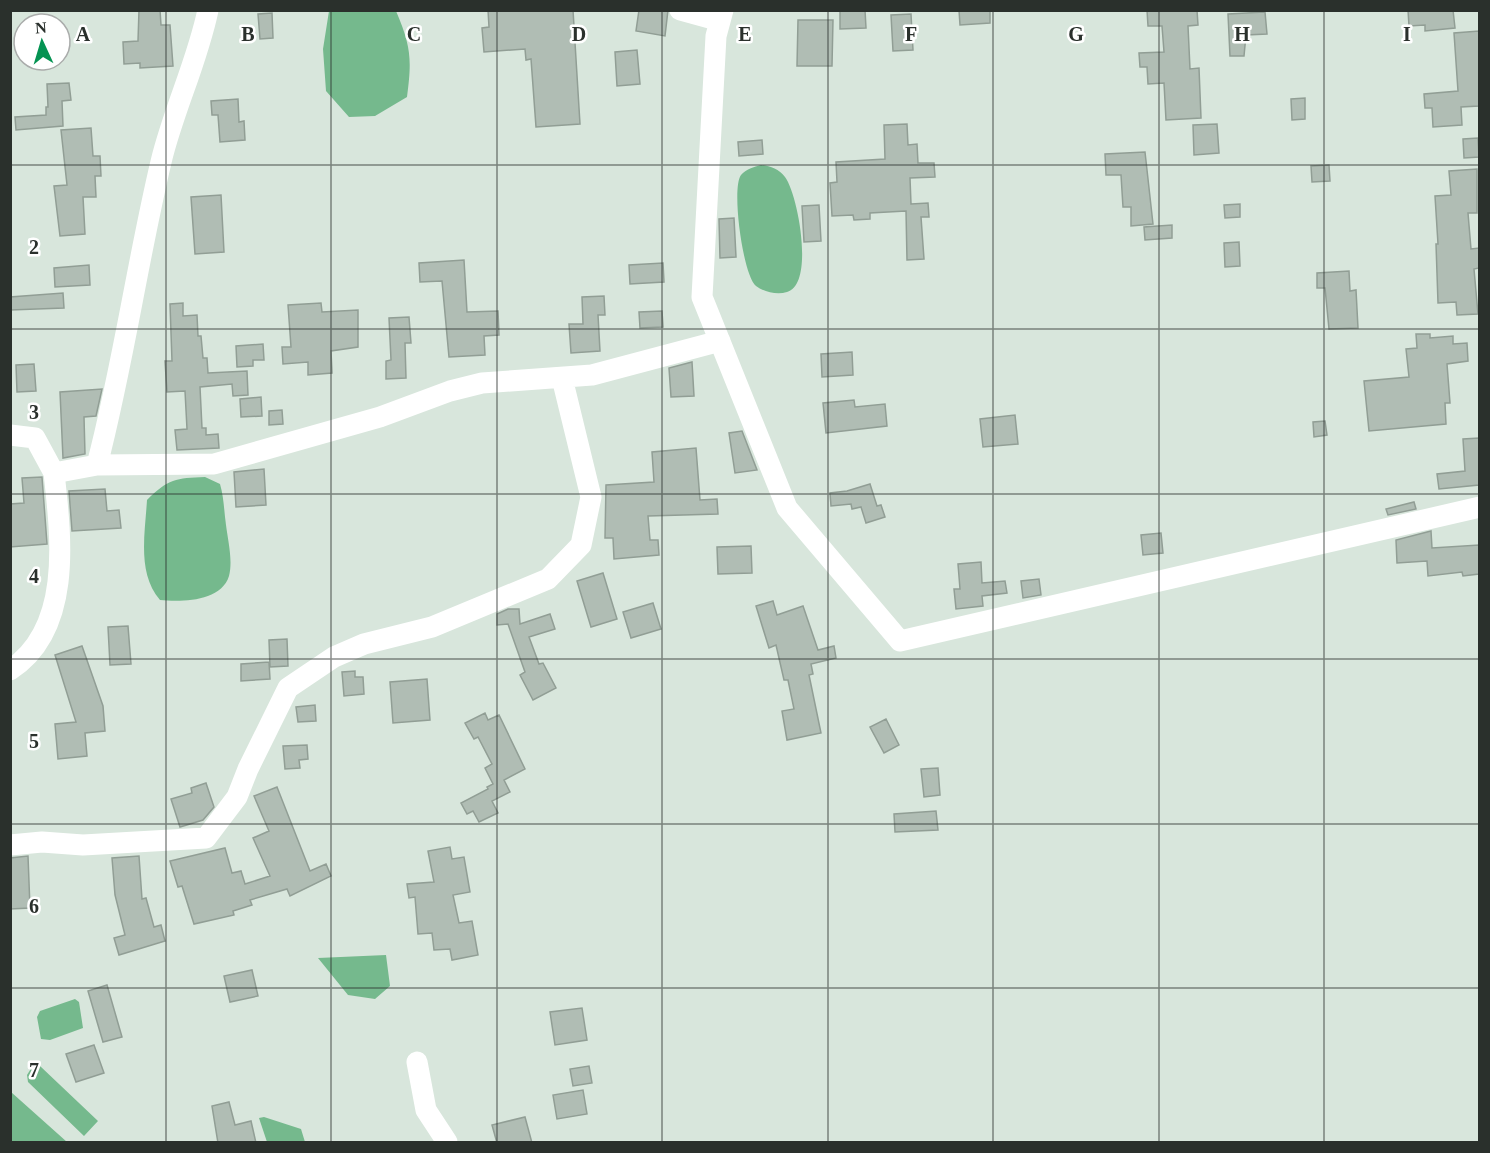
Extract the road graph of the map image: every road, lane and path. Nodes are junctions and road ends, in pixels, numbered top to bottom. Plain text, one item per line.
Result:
1 (208, 10) edge
2 (680, 10) edge
3 (722, 16) edge
4 (720, 341) junction
5 (562, 378) junction
6 (10, 435) edge
7 (97, 465) junction
8 (54, 473) junction
9 (1479, 507) edge
10 (10, 670) edge
11 (10, 844) edge
12 (417, 1062) dead end
13 (447, 1143) edge

1 - 7 street
2 - 3 street
3 - 4 street
4 - 5 street
4 - 9 street
5 - 7 street
5 - 11 street
6 - 8 street
7 - 8 street
8 - 10 street
12 - 13 street

